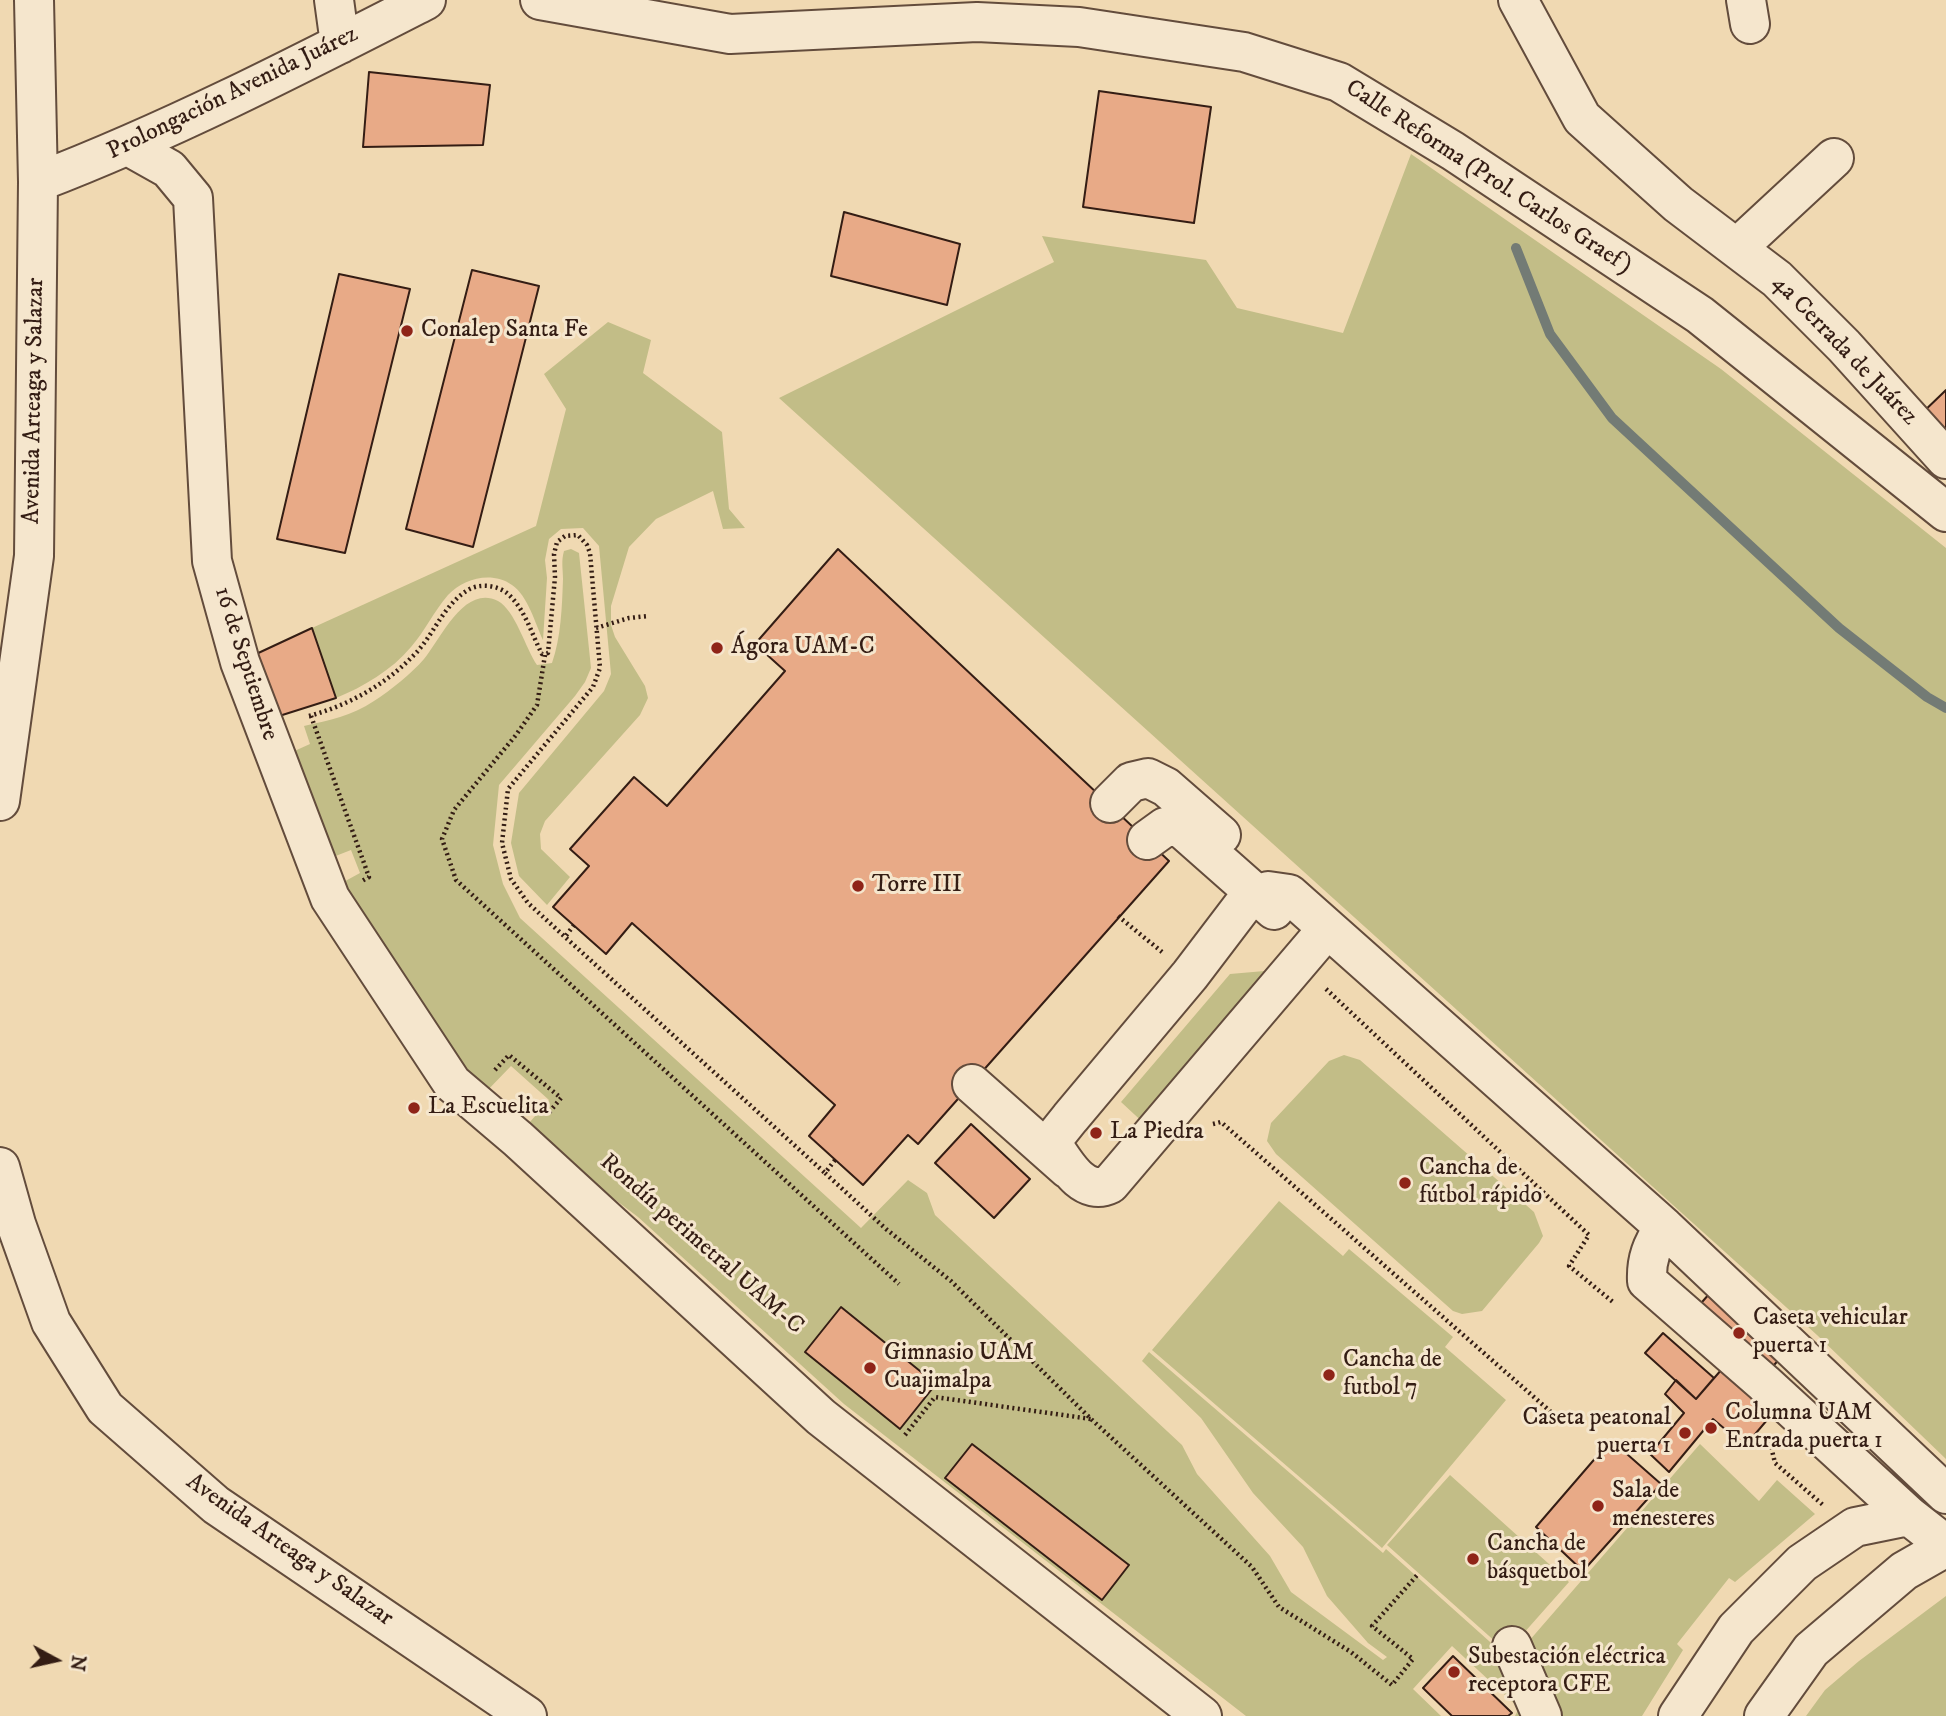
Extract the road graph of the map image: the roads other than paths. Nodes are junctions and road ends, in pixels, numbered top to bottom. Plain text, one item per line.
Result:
1 (34, 0) edge
2 (334, 0) edge
3 (426, 0) edge
4 (540, 0) edge
5 (1017, 0) edge
6 (1518, 0) edge
7 (977, 22) junction
8 (340, 44) junction
9 (128, 146) junction
10 (1833, 158) dead end
11 (38, 182) junction
12 (1738, 247) junction
13 (1946, 459) edge
14 (1946, 512) edge
15 (0, 801) edge
16 (1110, 803) dead end
17 (1147, 840) dead end
18 (1273, 895) junction
19 (1313, 946) junction
20 (972, 1084) dead end
21 (0, 1167) edge
22 (1069, 1170) junction
23 (1658, 1236) junction
24 (1946, 1494) edge
25 (1909, 1516) junction
26 (1946, 1546) edge
27 (1512, 1646) dead end
28 (527, 1716) edge
29 (1202, 1716) edge
30 (1542, 1716) edge
31 (1678, 1716) edge
32 (1764, 1716) edge

1 - 11 street, Avenida Arteaga y Salazar
2 - 8 street
3 - 8 street, Prolongación Avenida Juárez
4 - 7 street, Calle Reforma (Prol. Carlos Graef)
5 - 7 street
6 - 12 street, 4a Cerrada de Juárez
7 - 14 street, Calle Reforma (Prol. Carlos Graef)
8 - 9 street, Prolongación Avenida Juárez
9 - 11 street, Prolongación Avenida Juárez
9 - 29 street, 16 de Septiembre
10 - 12 street
11 - 15 street, Avenida Arteaga y Salazar
12 - 13 street, 4a Cerrada de Juárez
16 - 18 street
17 - 18 street
18 - 19 street
18 - 22 street
19 - 22 street
19 - 23 street
20 - 22 street
21 - 28 street, Avenida Arteaga y Salazar
23 - 24 street
23 - 25 street
25 - 26 street
25 - 31 street
26 - 32 street
27 - 30 street

